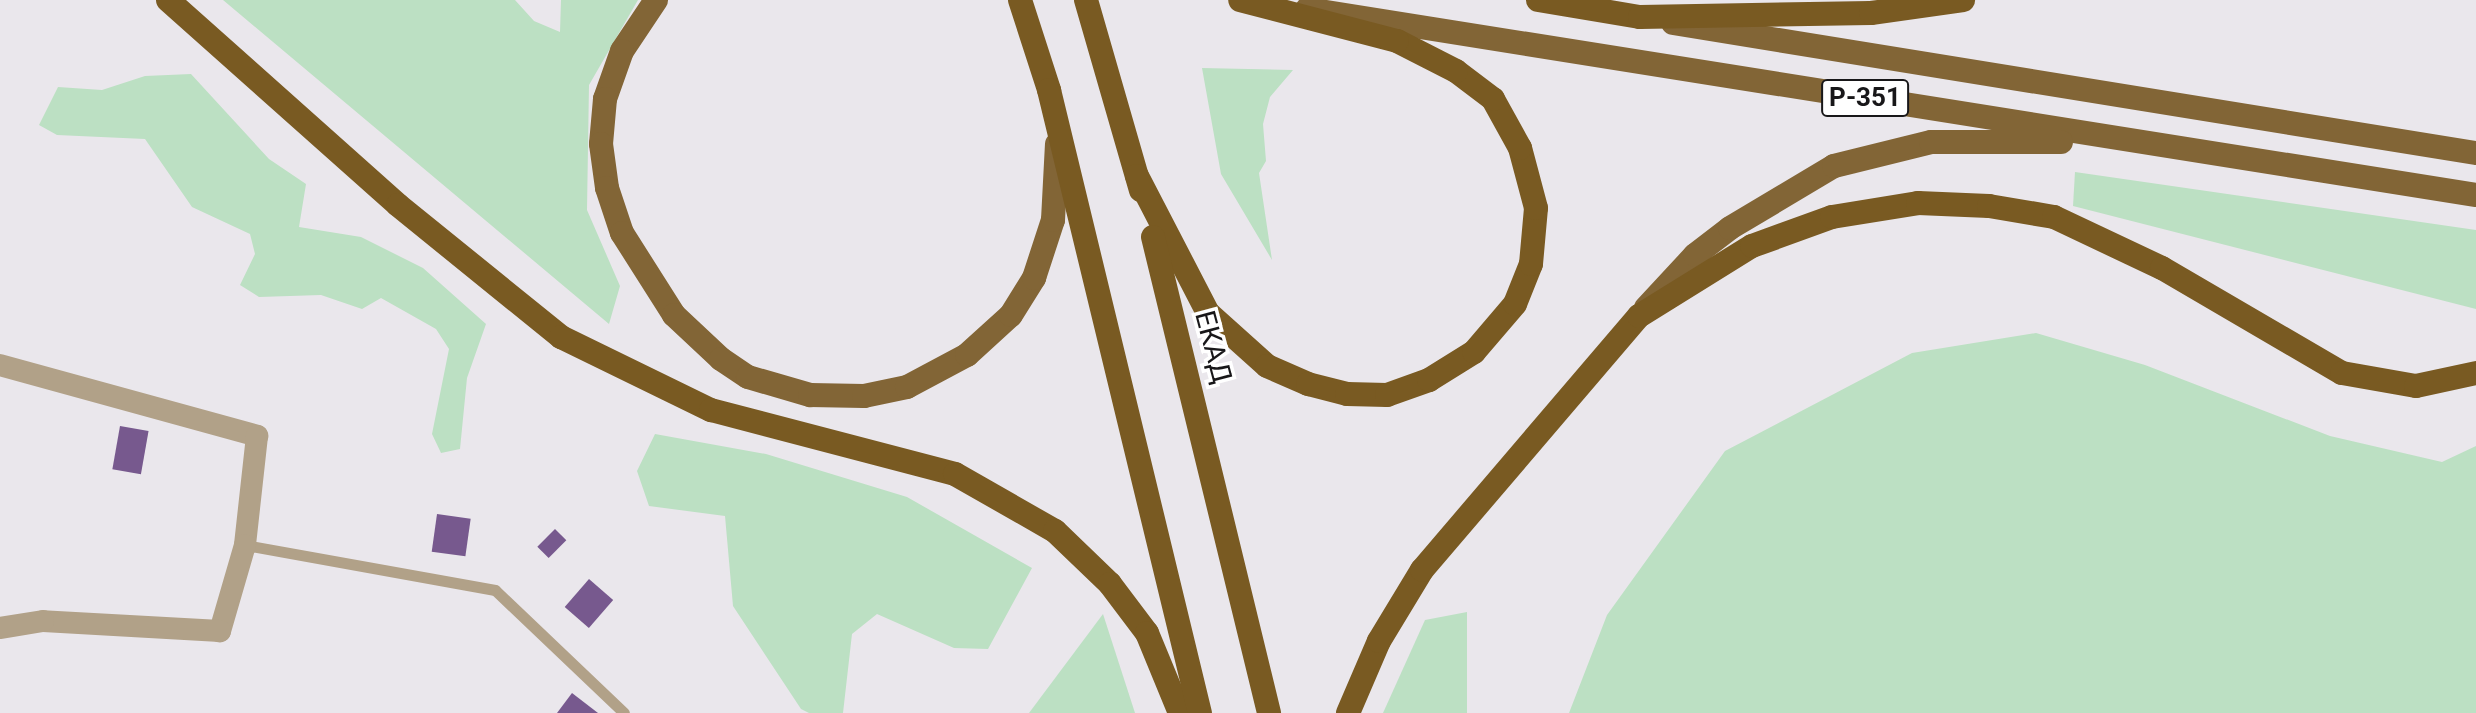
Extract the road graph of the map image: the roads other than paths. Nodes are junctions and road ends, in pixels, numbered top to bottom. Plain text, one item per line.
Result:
1 (168, 0) edge
2 (656, 0) edge
3 (1020, 0) edge
4 (1086, 0) edge
5 (1240, 0) edge
6 (1254, 0) edge
7 (1538, 0) edge
8 (1545, 0) edge
9 (1963, 0) edge
10 (1640, 17) junction
11 (1049, 90) junction
12 (2134, 142) junction
13 (2476, 153) edge
14 (1137, 176) junction
15 (2476, 195) edge
16 (1639, 316) junction
17 (0, 365) edge
18 (2476, 373) edge
19 (245, 545) junction
20 (0, 628) edge
21 (624, 713) edge
22 (1180, 713) edge
23 (1200, 713) edge
24 (1269, 713) edge
25 (1348, 713) edge

1 - 22 highway
2 - 11 main road
3 - 11 highway
4 - 14 highway, ЕКАД
5 - 14 highway
6 - 12 main road, Р-351
7 - 8 highway, Р-351
8 - 10 highway, Р-351
9 - 10 highway
10 - 13 main road, Р-351
11 - 23 highway
12 - 15 main road, Р-351
12 - 16 main road
14 - 24 highway, ЕКАД
16 - 18 highway
16 - 25 highway
17 - 19 street
19 - 20 street
19 - 21 lane

